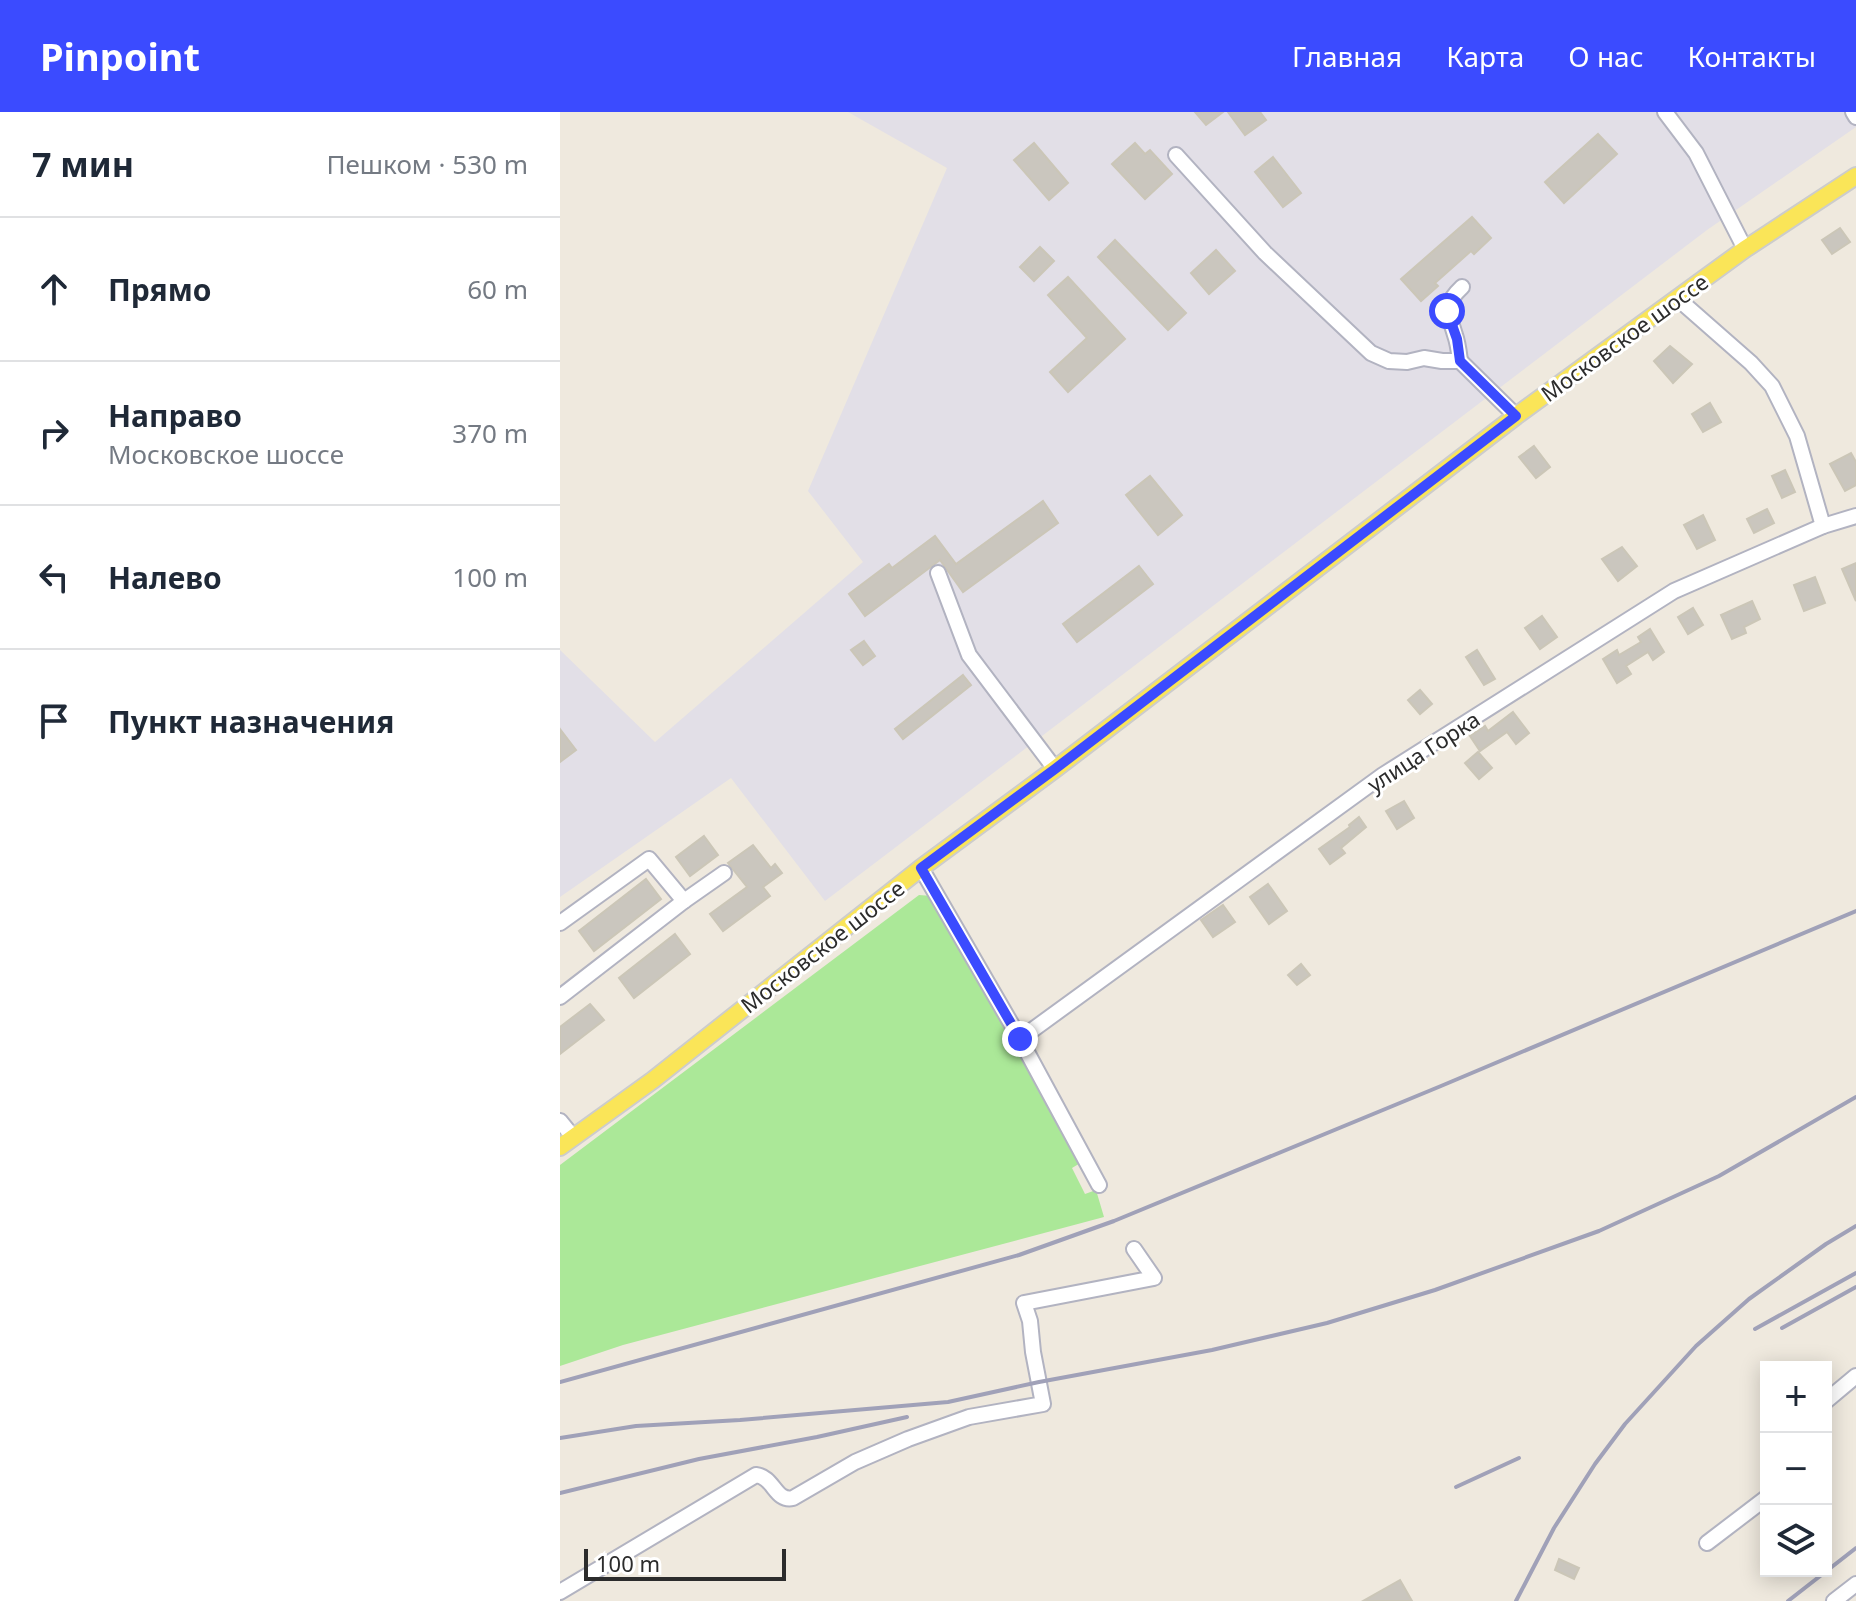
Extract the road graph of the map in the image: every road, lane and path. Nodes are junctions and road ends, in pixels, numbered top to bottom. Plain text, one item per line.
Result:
1 (1665, 112) edge
2 (1176, 155) dead end
3 (1856, 176) edge
4 (1745, 249) junction
5 (1462, 287) dead end
6 (1677, 298) junction
7 (1460, 361) junction
8 (1516, 416) junction
9 (1856, 516) edge
10 (1823, 526) junction
11 (938, 573) dead end
12 (1055, 769) junction
13 (921, 868) junction
14 (724, 873) dead end
15 (684, 901) junction
16 (560, 923) edge
17 (560, 997) edge
18 (1020, 1039) junction
19 (560, 1121) edge
20 (567, 1142) edge
21 (1099, 1185) dead end
22 (1134, 1249) dead end
23 (1856, 1376) edge
24 (1832, 1396) edge
25 (1760, 1503) edge
26 (1707, 1543) dead end
27 (1856, 1584) edge
28 (560, 1592) edge
29 (1834, 1601) edge

1 - 4 street
2 - 7 street
3 - 4 main road, Московское шоссе
4 - 6 main road, Московское шоссе
5 - 7 street
6 - 8 main road, Московское шоссе
6 - 10 street
7 - 8 street
8 - 12 main road, Московское шоссе
9 - 10 street, улица Горка
10 - 18 street, улица Горка
11 - 12 street
12 - 13 main road, Московское шоссе
13 - 18 street
13 - 20 main road, Московское шоссе
14 - 15 street
15 - 16 street
15 - 17 street
18 - 21 street
19 - 20 street
22 - 28 street
23 - 24 street
25 - 26 street
27 - 29 street

